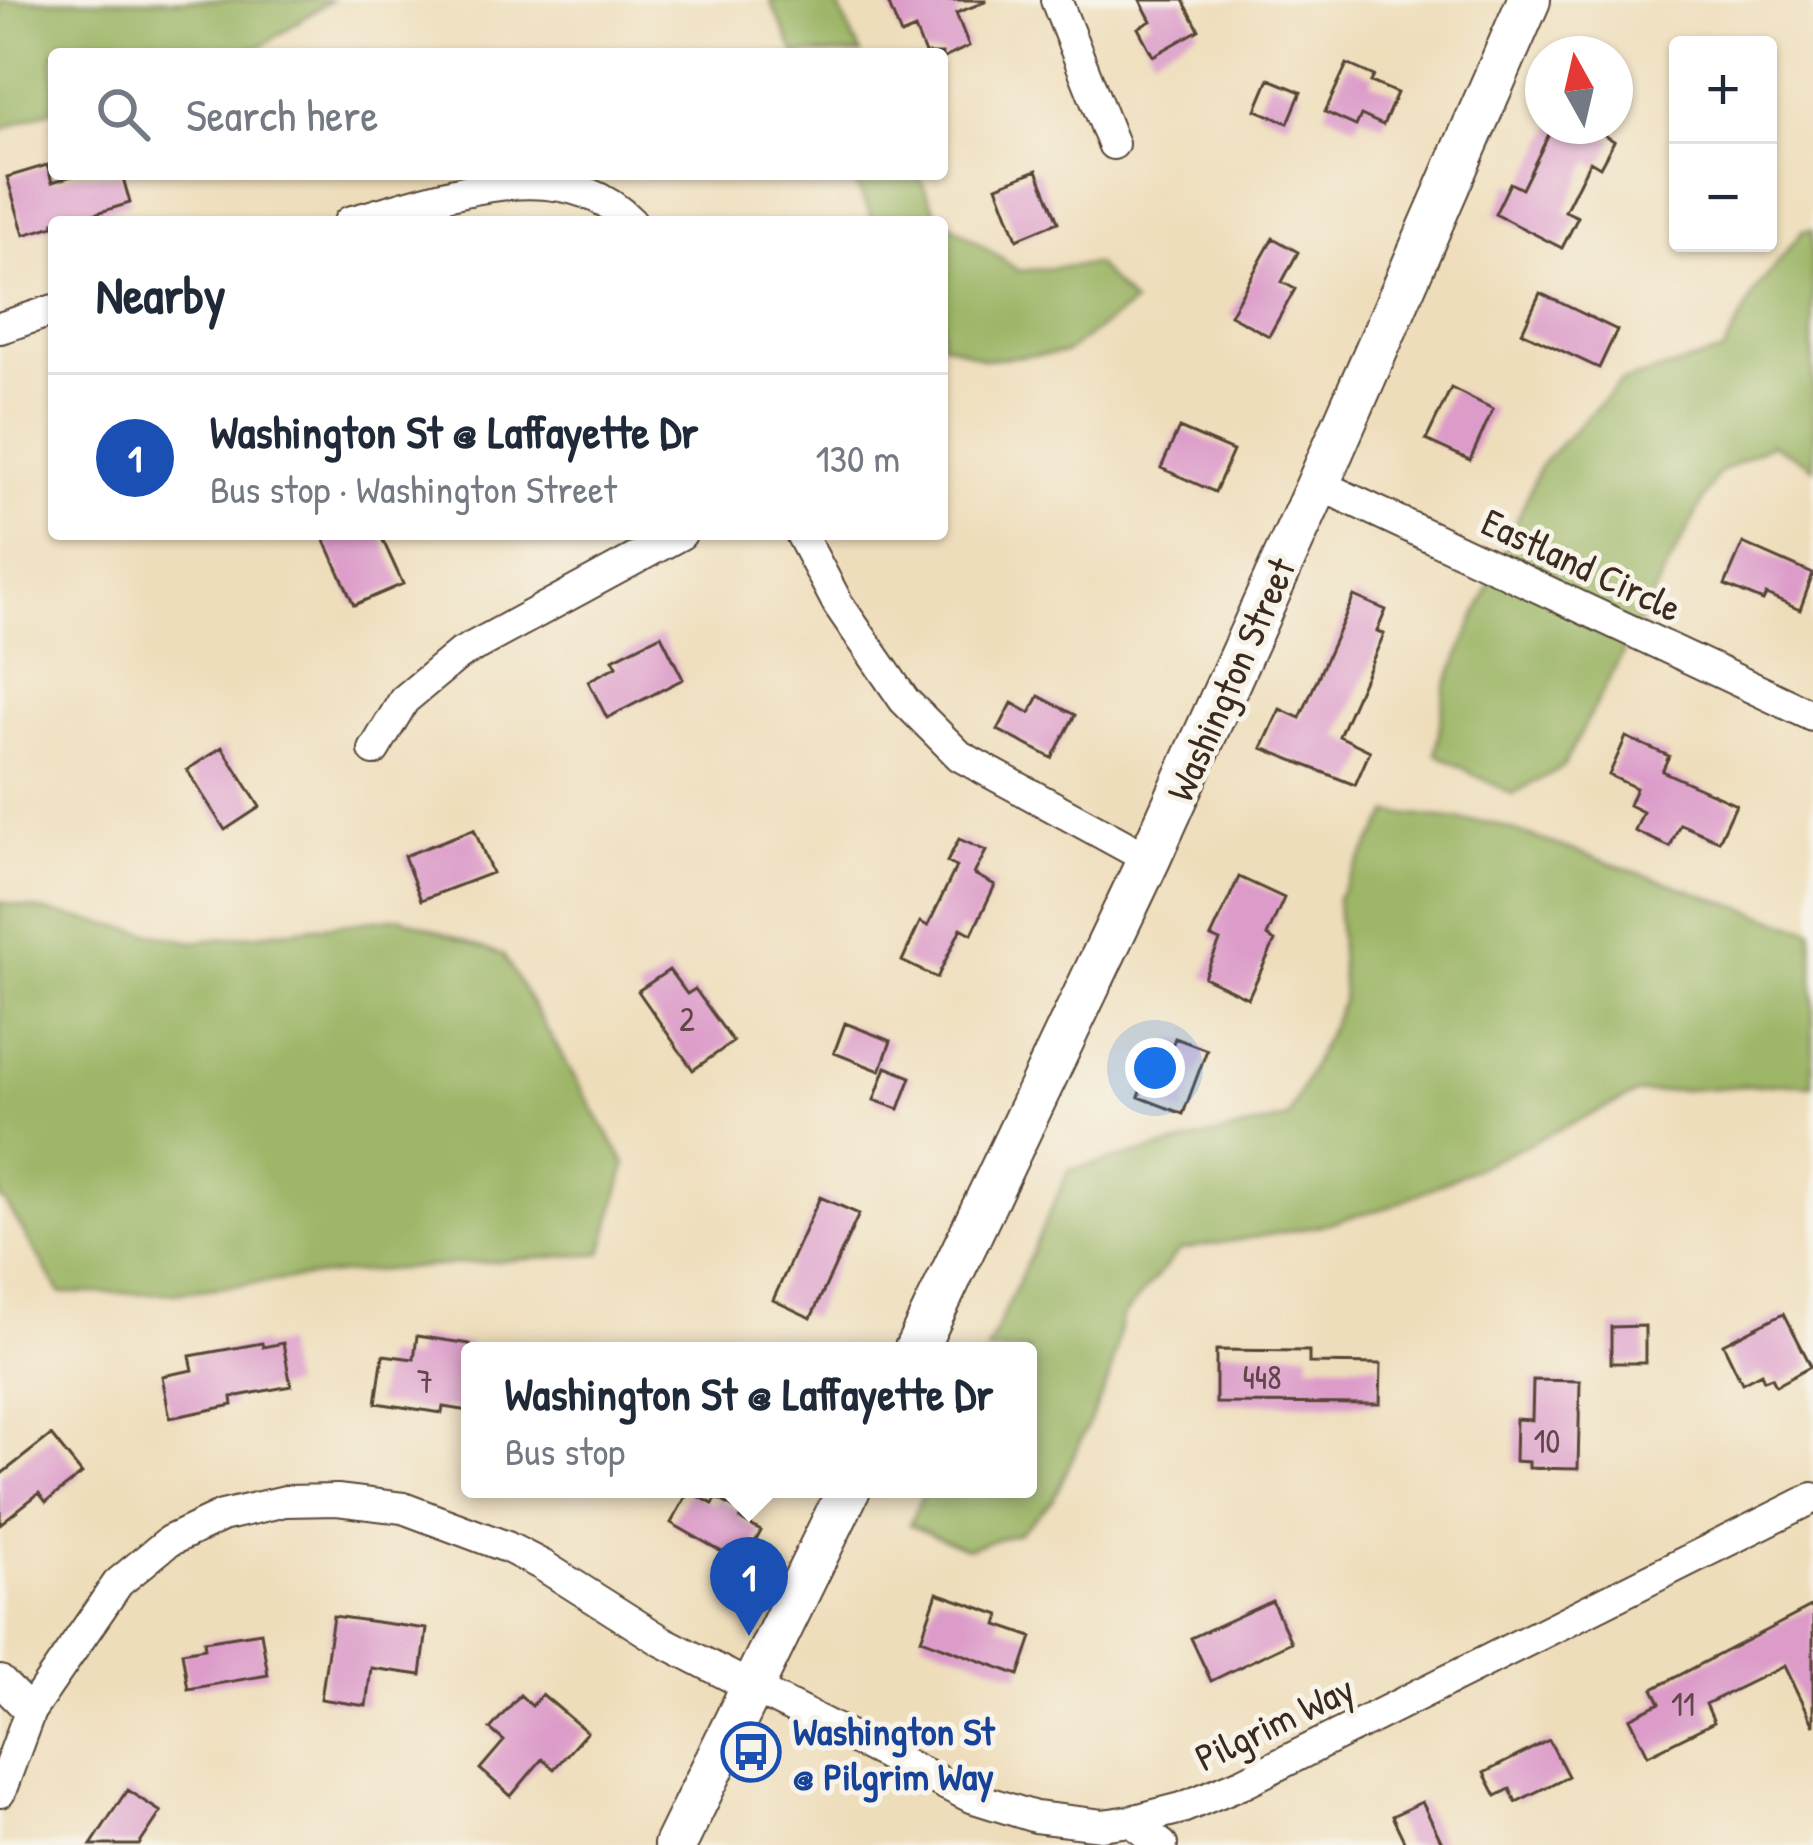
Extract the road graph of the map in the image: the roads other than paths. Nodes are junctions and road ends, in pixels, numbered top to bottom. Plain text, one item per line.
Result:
1 (1056, 0) edge
2 (1528, 0) edge
3 (1113, 144) dead end
4 (373, 216) edge
5 (626, 216) edge
6 (48, 312) edge
7 (0, 328) edge
8 (1318, 484) junction
9 (671, 540) edge
10 (804, 540) edge
11 (1813, 716) edge
12 (374, 750) dead end
13 (1149, 859) junction
14 (919, 1342) edge
15 (845, 1498) edge
16 (1813, 1498) edge
17 (0, 1681) edge
18 (751, 1688) junction
19 (30, 1712) junction
20 (0, 1792) edge
21 (1131, 1821) junction
22 (675, 1845) edge
23 (1162, 1845) edge

1 - 3 street
2 - 8 main road, Washington Street
4 - 5 street
6 - 7 street
8 - 11 street, Eastland Circle
8 - 13 main road, Washington Street
9 - 12 street
10 - 13 street
13 - 14 main road, Washington Street
15 - 18 main road
16 - 21 street, Pilgrim Way
17 - 19 street
18 - 19 street, Pilgrim Way
18 - 21 street, Pilgrim Way
18 - 22 main road
19 - 20 street, Pilgrim Way
21 - 23 street

